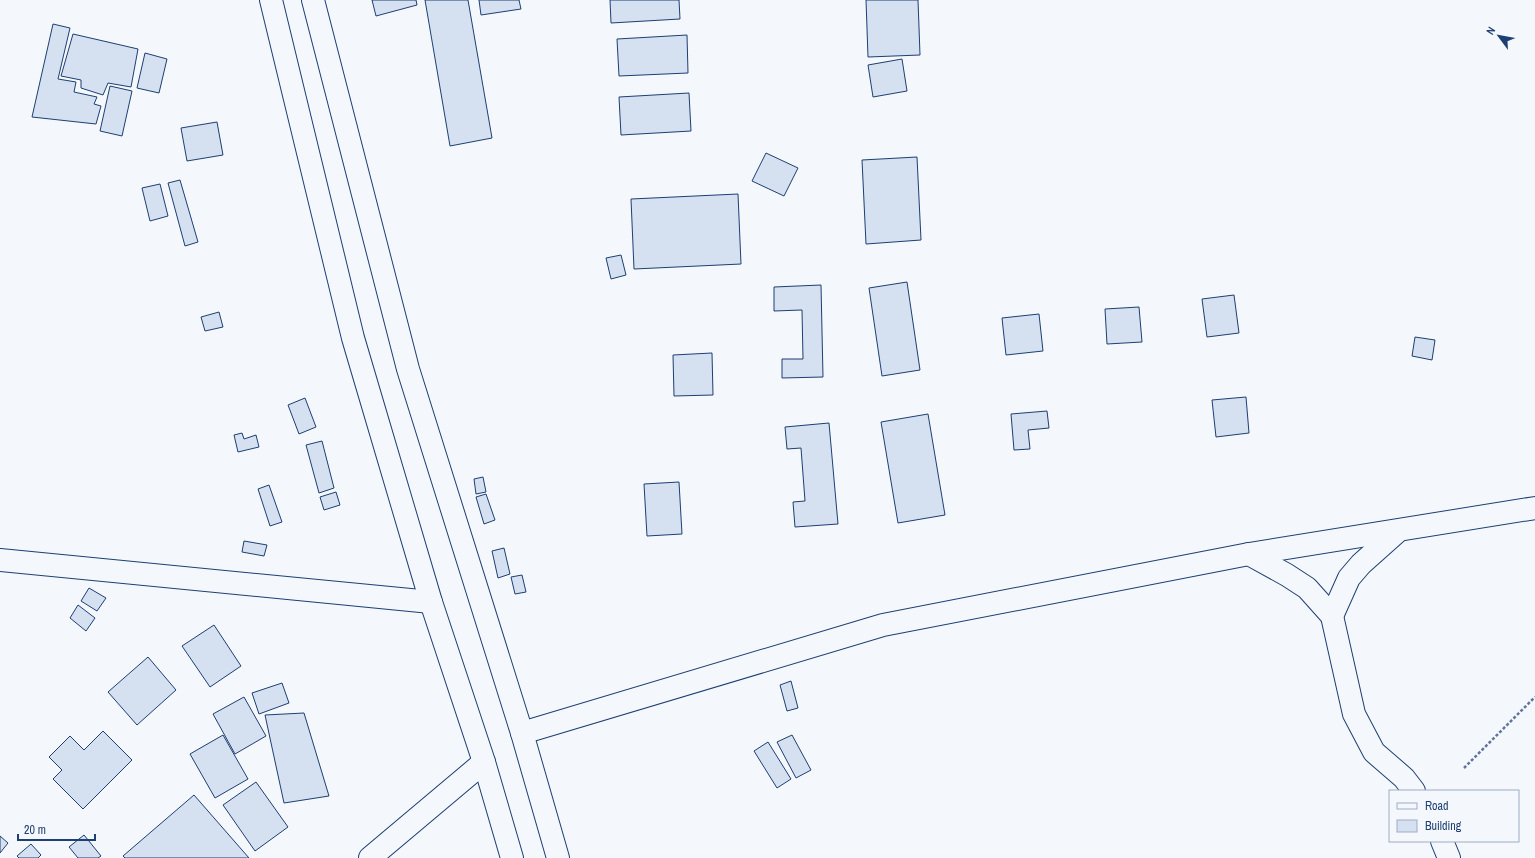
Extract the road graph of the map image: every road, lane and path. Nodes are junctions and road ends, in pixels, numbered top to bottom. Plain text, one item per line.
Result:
1 (271, 0) edge
2 (313, 0) edge
3 (1535, 508) edge
4 (1398, 531) junction
5 (1249, 554) junction
6 (0, 560) edge
7 (431, 602) junction
8 (1332, 616) junction
9 (1535, 697) edge
10 (522, 733) junction
11 (484, 762) junction
12 (1464, 768) dead end
13 (1413, 790) edge
14 (1442, 842) edge
15 (370, 858) edge
16 (512, 858) edge
17 (558, 858) edge
18 (1449, 858) edge

1 - 7 street
2 - 10 street
3 - 4 street
4 - 5 street
4 - 8 street
5 - 8 street
5 - 10 street
6 - 7 street
7 - 11 street
8 - 13 street
9 - 12 path
10 - 17 street
11 - 15 street
11 - 16 street
14 - 18 street

